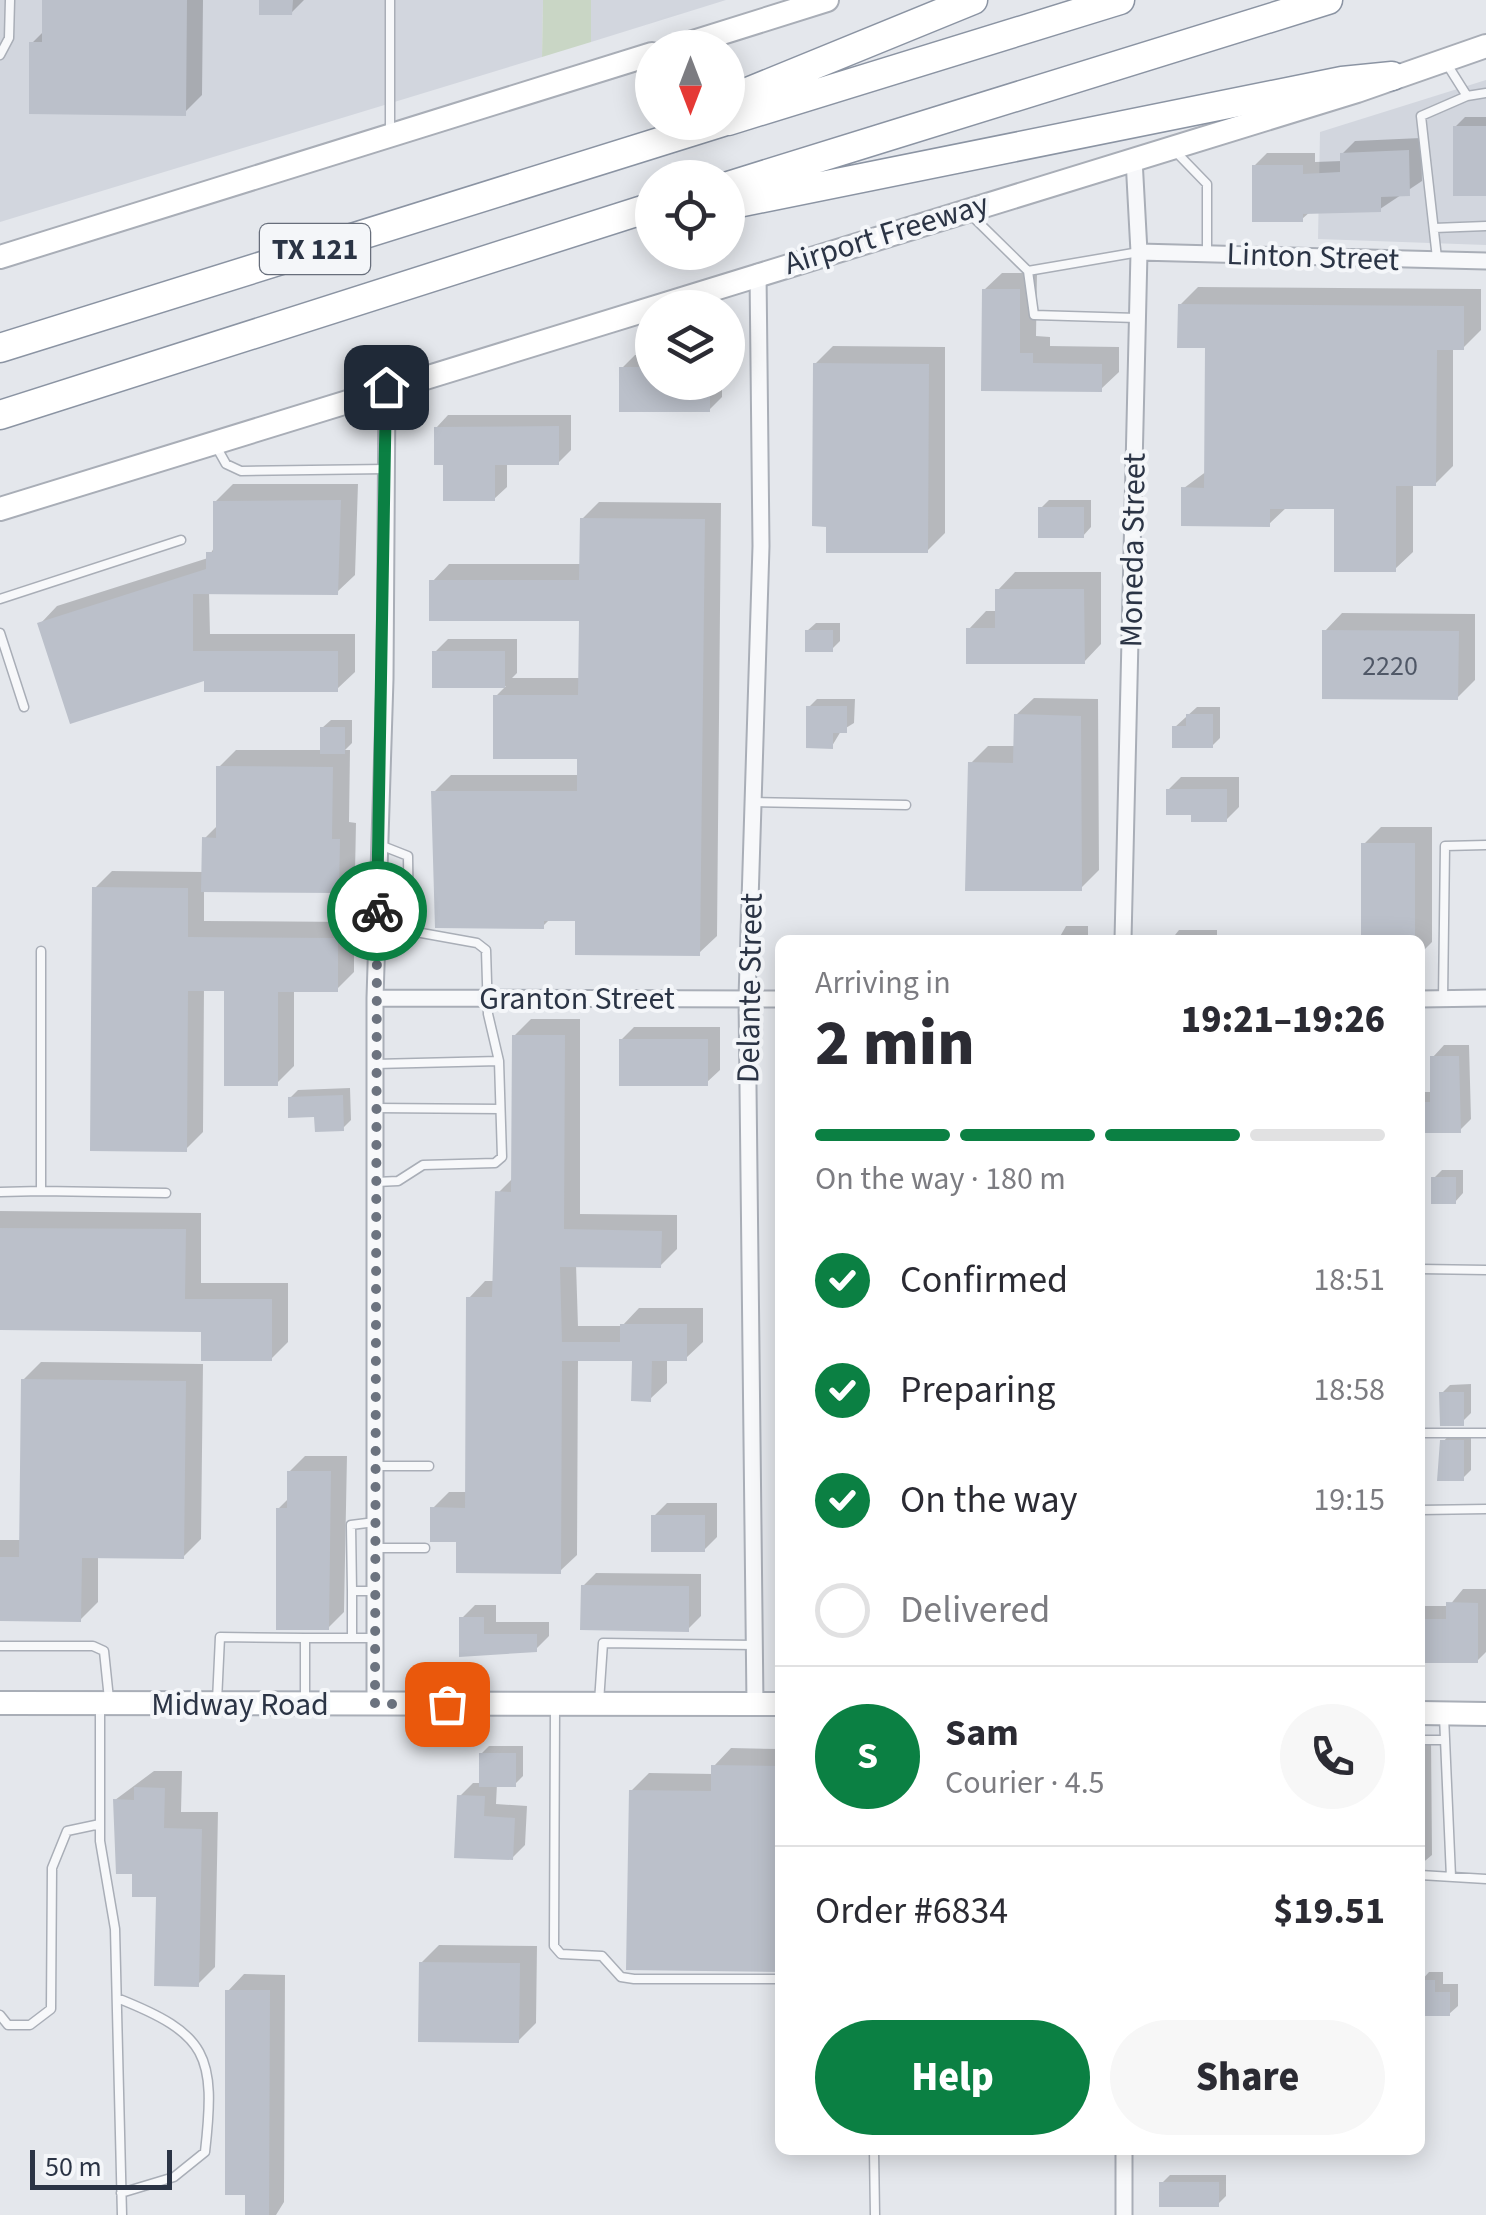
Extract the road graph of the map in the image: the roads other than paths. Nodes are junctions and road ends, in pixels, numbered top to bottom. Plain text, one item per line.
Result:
1 (10, 0) edge
2 (390, 0) edge
3 (827, 0) edge
4 (972, 0) edge
5 (1120, 0) edge
6 (1328, 0) edge
7 (766, 10) edge
8 (718, 30) edge
9 (1486, 46) edge
10 (0, 55) edge
11 (635, 59) edge
12 (1450, 69) dead end
13 (1392, 76) junction
14 (745, 93) edge
15 (1486, 93) edge
16 (1468, 96) junction
17 (745, 116) edge
18 (390, 134) junction
19 (646, 140) edge
20 (662, 140) edge
21 (1172, 148) junction
22 (630, 149) junction
23 (1134, 160) junction
24 (745, 181) edge
25 (745, 202) edge
26 (966, 210) junction
27 (635, 212) edge
28 (1486, 226) edge
29 (1434, 228) junction
30 (1139, 252) junction
31 (1208, 254) junction
32 (0, 256) edge
33 (1437, 260) junction
34 (1486, 261) edge
35 (1028, 271) junction
36 (758, 272) junction
37 (1136, 318) junction
38 (0, 348) edge
39 (386, 387) junction
40 (0, 414) edge
41 (213, 442) junction
42 (386, 469) junction
43 (0, 509) edge
44 (181, 540) dead end
45 (0, 598) edge
46 (0, 634) edge
47 (24, 707) dead end
48 (753, 802) junction
49 (906, 805) dead end
50 (380, 845) junction
51 (1486, 846) edge
52 (377, 925) junction
53 (409, 931) junction
54 (1123, 935) edge
55 (41, 951) dead end
56 (375, 998) junction
57 (488, 998) junction
58 (747, 998) junction
59 (1486, 998) edge
60 (775, 999) edge
61 (1425, 999) edge
62 (1443, 999) junction
63 (500, 1061) junction
64 (375, 1064) junction
65 (375, 1108) junction
66 (500, 1109) junction
67 (375, 1182) junction
68 (41, 1191) junction
69 (0, 1192) edge
70 (166, 1193) dead end
71 (1425, 1270) edge
72 (1486, 1270) edge
73 (1425, 1433) edge
74 (1486, 1433) edge
75 (375, 1466) junction
76 (430, 1466) dead end
77 (1486, 1509) edge
78 (1425, 1510) edge
79 (375, 1522) junction
80 (375, 1548) junction
81 (424, 1548) dead end
82 (352, 1591) junction
83 (375, 1592) junction
84 (305, 1638) junction
85 (352, 1638) junction
86 (375, 1638) junction
87 (754, 1645) junction
88 (0, 1646) edge
89 (0, 1703) edge
90 (104, 1703) junction
91 (217, 1704) junction
92 (305, 1704) junction
93 (375, 1704) junction
94 (555, 1704) junction
95 (599, 1704) junction
96 (754, 1704) junction
97 (775, 1704) edge
98 (1425, 1713) edge
99 (1444, 1713) junction
100 (1486, 1714) edge
101 (1425, 1740) edge
102 (1445, 1740) junction
103 (100, 1824) junction
104 (1425, 1875) edge
105 (1451, 1877) junction
106 (1486, 1879) edge
107 (775, 1978) edge
108 (116, 1998) junction
109 (0, 2015) edge
110 (874, 2155) edge
111 (1124, 2155) edge
112 (121, 2192) junction
113 (122, 2215) edge
114 (875, 2215) edge
115 (1124, 2215) edge

1 - 10 lane
2 - 18 lane
3 - 7 main road
4 - 14 highway
5 - 17 highway, TX 121
6 - 24 highway
7 - 8 main road
9 - 13 main road, Airport Freeway
11 - 18 main road
12 - 16 lane
13 - 21 main road, Airport Freeway
13 - 25 highway
15 - 16 lane
16 - 29 lane
18 - 32 main road
19 - 22 highway
20 - 22 highway, TX 121
21 - 23 main road, Airport Freeway
21 - 31 lane
22 - 38 highway, TX 121
23 - 26 main road, Airport Freeway
23 - 30 street, Moneda Street
26 - 35 lane
26 - 36 main road, Airport Freeway
27 - 40 highway, TX 121
28 - 29 lane
29 - 33 lane
30 - 31 street, Linton Street
30 - 35 lane
30 - 37 street, Moneda Street
31 - 33 street, Linton Street
33 - 34 street, Linton Street
35 - 37 lane
36 - 39 main road, Airport Freeway
36 - 48 street, Delante Street
37 - 54 street, Moneda Street
39 - 41 main road, Airport Freeway
39 - 42 street
41 - 42 lane
41 - 43 main road, Airport Freeway
42 - 50 street
44 - 45 lane
46 - 47 lane
48 - 49 lane
48 - 58 street, Delante Street
50 - 52 street
50 - 53 lane
51 - 62 lane
52 - 53 lane
52 - 56 street
53 - 57 lane
55 - 68 lane
56 - 57 street, Granton Street
56 - 64 street
57 - 58 street, Granton Street
57 - 63 lane
58 - 60 street, Granton Street
58 - 87 street, Delante Street
59 - 62 street
61 - 62 street
63 - 64 lane
63 - 66 lane
64 - 65 street
65 - 66 lane
65 - 67 street
66 - 67 lane
67 - 75 street
68 - 69 lane
68 - 70 lane
71 - 72 lane
73 - 74 lane
75 - 76 lane
75 - 79 street
77 - 78 lane
79 - 80 street
79 - 82 lane
80 - 81 lane
80 - 83 street
82 - 83 lane
82 - 85 lane
83 - 86 street
84 - 85 lane
84 - 91 lane
84 - 92 lane
85 - 86 lane
86 - 93 street
87 - 95 lane
87 - 96 street, Delante Street
88 - 90 lane
89 - 90 main road, Midway Road
90 - 91 main road, Midway Road
90 - 103 lane
91 - 92 main road, Midway Road
92 - 93 main road, Midway Road
93 - 94 main road, Midway Road
94 - 95 main road, Midway Road
94 - 107 lane
95 - 96 main road, Midway Road
96 - 97 main road, Midway Road
98 - 99 main road
99 - 100 main road
99 - 102 lane
101 - 102 lane
102 - 105 lane
103 - 108 lane
103 - 109 lane
104 - 105 lane
105 - 106 lane
108 - 112 lane
108 - 112 lane
110 - 114 lane
111 - 115 street
112 - 113 lane

